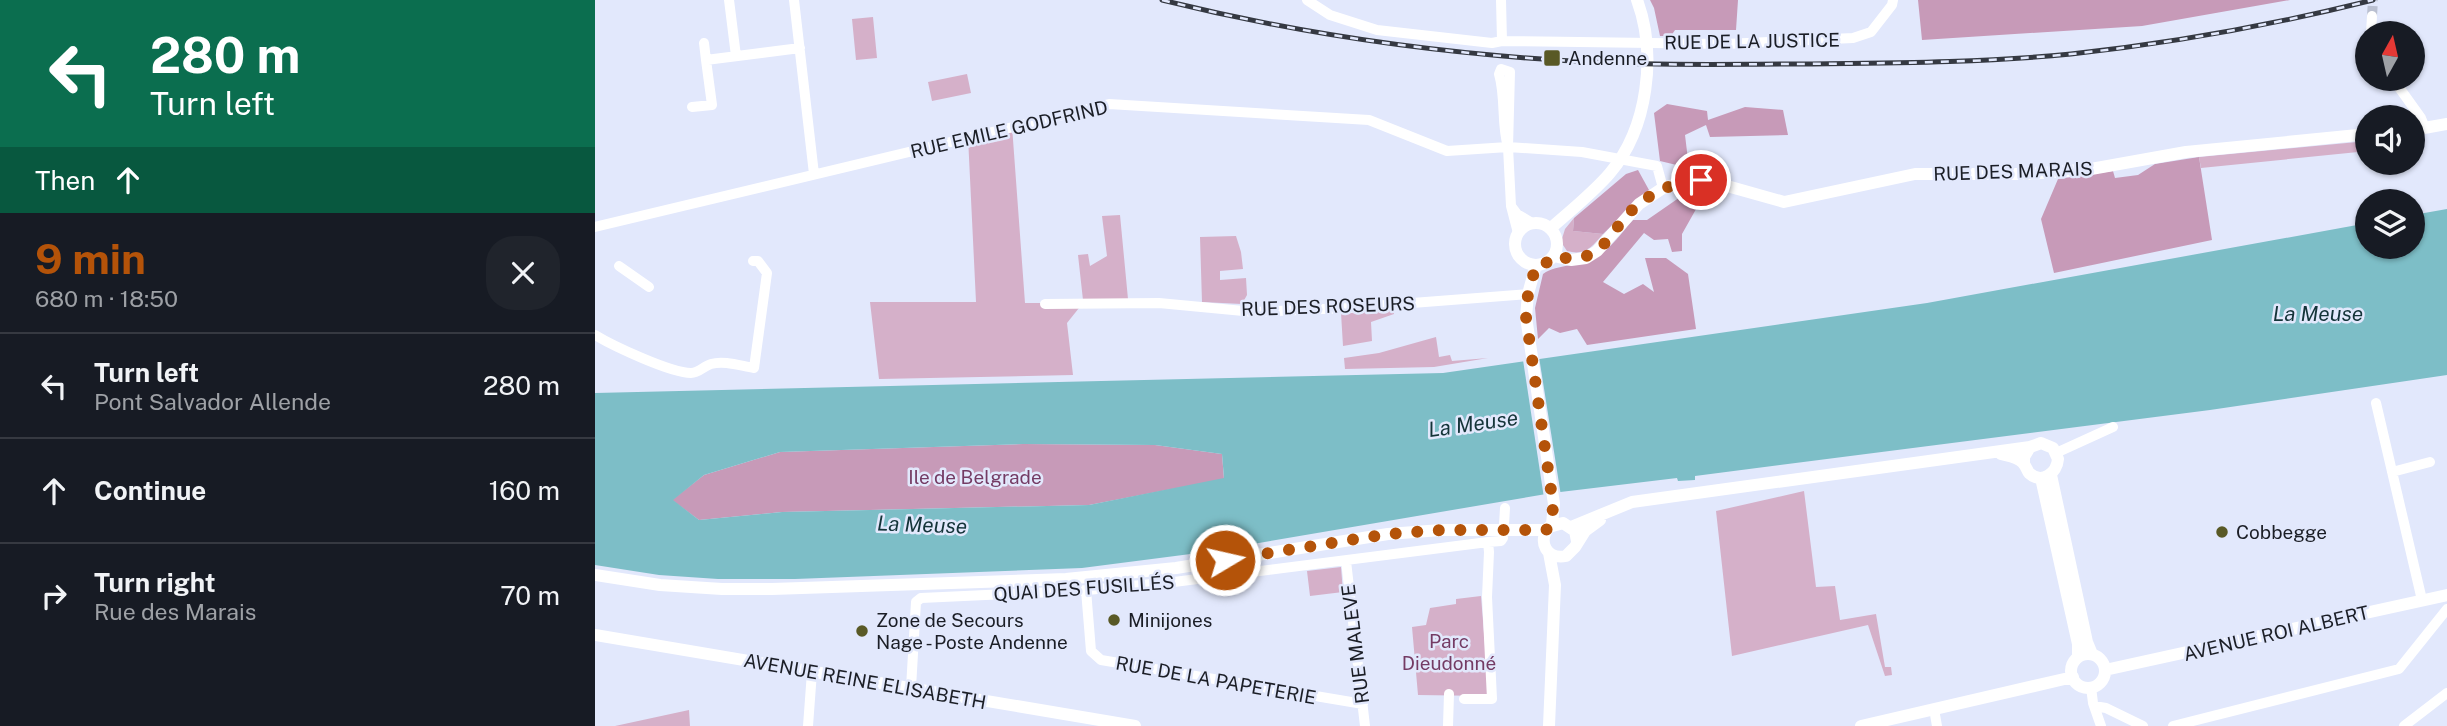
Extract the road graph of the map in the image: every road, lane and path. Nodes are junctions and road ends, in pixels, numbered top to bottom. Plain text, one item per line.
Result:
1 (729, 0) edge
2 (794, 0) edge
3 (1307, 0) edge
4 (1500, 0) edge
5 (1637, 0) edge
6 (1893, 0) edge
7 (2372, 16) tunnel mouth
8 (2372, 21) edge
9 (1502, 41) junction
10 (704, 43) dead end
11 (800, 48) junction
12 (736, 57) junction
13 (706, 60) junction
14 (692, 107) dead end
15 (2447, 124) edge
16 (2425, 128) edge
17 (2355, 135) edge
18 (1508, 147) junction
19 (814, 174) junction
20 (1663, 188) junction
21 (1511, 206) junction
22 (1532, 223) junction
23 (595, 227) edge
24 (1551, 228) junction
25 (1518, 233) junction
26 (1554, 256) junction
27 (753, 261) dead end
28 (1536, 265) junction
29 (619, 266) dead end
30 (649, 287) dead end
31 (1528, 294) junction
32 (1045, 304) dead end
33 (595, 335) edge
34 (2376, 403) dead end
35 (2113, 428) dead end
36 (2030, 447) junction
37 (1998, 453) junction
38 (2056, 453) junction
39 (2430, 462) dead end
40 (2024, 463) junction
41 (2392, 472) junction
42 (2046, 476) junction
43 (1505, 508) dead end
44 (1608, 512) junction
45 (1506, 532) junction
46 (1554, 533) junction
47 (1577, 541) junction
48 (1487, 542) junction
49 (1566, 556) junction
50 (1346, 561) junction
51 (595, 575) edge
52 (1555, 585) junction
53 (1086, 590) junction
54 (2447, 595) edge
55 (2422, 600) junction
56 (2447, 609) edge
57 (595, 636) edge
58 (2092, 654) junction
59 (2078, 657) junction
60 (2105, 670) junction
61 (812, 672) junction
62 (2073, 677) junction
63 (2091, 687) junction
64 (911, 688) junction
65 (2447, 693) edge
66 (1450, 697) dead end
67 (1464, 699) dead end
68 (1363, 704) junction
69 (2094, 706) junction
70 (1934, 721) edge
71 (808, 726) edge
72 (1135, 726) edge
73 (1365, 726) edge
74 (1448, 726) edge
75 (1549, 726) edge
76 (1861, 726) edge
77 (2101, 726) edge
78 (2143, 726) edge
79 (2173, 726) edge
80 (2405, 726) edge

1 - 12 street
2 - 11 street
3 - 9 street, RUE DE LA JUSTICE
4 - 9 street
5 - 24 main road
6 - 9 street, RUE DE LA JUSTICE
7 - 8 street
10 - 13 street
11 - 12 street
11 - 19 street
12 - 13 street
13 - 14 street
15 - 16 main road
17 - 20 main road, RUE DES MARAIS
18 - 18 street
18 - 19 street, RUE EMILE GODFRIND
18 - 20 street
18 - 21 street
19 - 23 street, RUE EMILE GODFRIND
20 - 26 main road, RUE DES MARAIS
21 - 22 street
21 - 25 street
22 - 24 main road
22 - 25 main road
24 - 26 main road
25 - 28 main road
26 - 28 main road
27 - 33 street
28 - 31 main road
29 - 30 street
31 - 32 street, RUE DES ROSEURS
31 - 46 main road
34 - 41 street
35 - 38 street
36 - 37 main road
36 - 38 main road
36 - 40 main road
37 - 40 main road
37 - 44 main road
38 - 42 main road
39 - 41 street
40 - 42 main road
41 - 55 street
42 - 58 main road
42 - 59 main road
43 - 45 street
44 - 46 main road
44 - 47 main road
45 - 46 main road
45 - 48 street, QUAI DES FUSILLÉS
45 - 51 main road
46 - 47 main road
46 - 49 main road
46 - 52 main road
47 - 49 main road
48 - 50 street, QUAI DES FUSILLÉS
48 - 67 street
49 - 52 main road
50 - 53 street, QUAI DES FUSILLÉS
50 - 68 street, RUE MALEVE
52 - 75 main road
53 - 64 street, QUAI DES FUSILLÉS
53 - 68 street, RUE DE LA PAPETERIE
54 - 55 main road, AVENUE ROI ALBERT
55 - 60 main road, AVENUE ROI ALBERT
56 - 79 street
57 - 61 main road, AVENUE REINE ELISABETH
58 - 59 main road
58 - 60 main road
59 - 62 main road
60 - 63 main road
61 - 64 main road, AVENUE REINE ELISABETH
61 - 71 street
62 - 63 main road
62 - 70 main road
63 - 69 street
64 - 72 main road, AVENUE REINE ELISABETH
65 - 80 street
66 - 74 street
68 - 73 street, RUE MALEVE
69 - 77 street
69 - 78 street
70 - 76 main road

